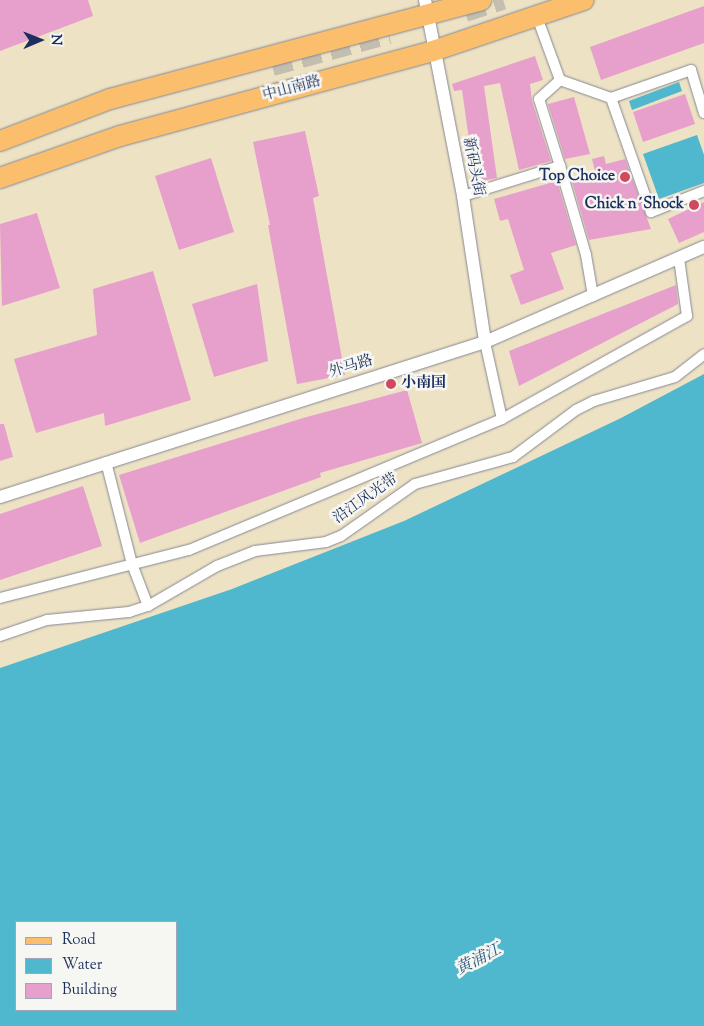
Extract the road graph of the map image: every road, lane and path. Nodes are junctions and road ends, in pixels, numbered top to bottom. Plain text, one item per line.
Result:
1 (481, 0) tunnel mouth
2 (584, 0) edge
3 (426, 8) edge
4 (537, 17) junction
5 (433, 51) junction
6 (560, 80) junction
7 (611, 98) junction
8 (704, 113) edge
9 (0, 141) edge
10 (560, 166) junction
11 (0, 178) edge
12 (704, 191) edge
13 (463, 196) junction
14 (704, 248) edge
15 (679, 258) junction
16 (593, 296) junction
17 (485, 342) junction
18 (704, 354) edge
19 (502, 419) junction
20 (106, 462) junction
21 (0, 497) edge
22 (132, 564) junction
23 (0, 598) edge
24 (148, 606) junction
25 (0, 636) edge

1 - 3 main road
2 - 4 main road, 中山南路
3 - 5 street, 新码头街
3 - 9 main road
4 - 5 main road, 中山南路
4 - 6 street
5 - 11 main road, 中山南路
5 - 13 street, 新码头街
6 - 7 street
6 - 10 street
7 - 8 street
7 - 12 street
10 - 13 street
10 - 16 street
13 - 17 street, 新码头街
14 - 15 street, 外马路
15 - 16 street, 外马路
15 - 19 street
16 - 17 street, 外马路
17 - 19 street
17 - 20 street, 外马路
18 - 24 street, 沿江风光带
19 - 22 street
20 - 21 street, 外马路
20 - 22 street
22 - 23 street
22 - 24 street
24 - 25 street, 沿江风光带

